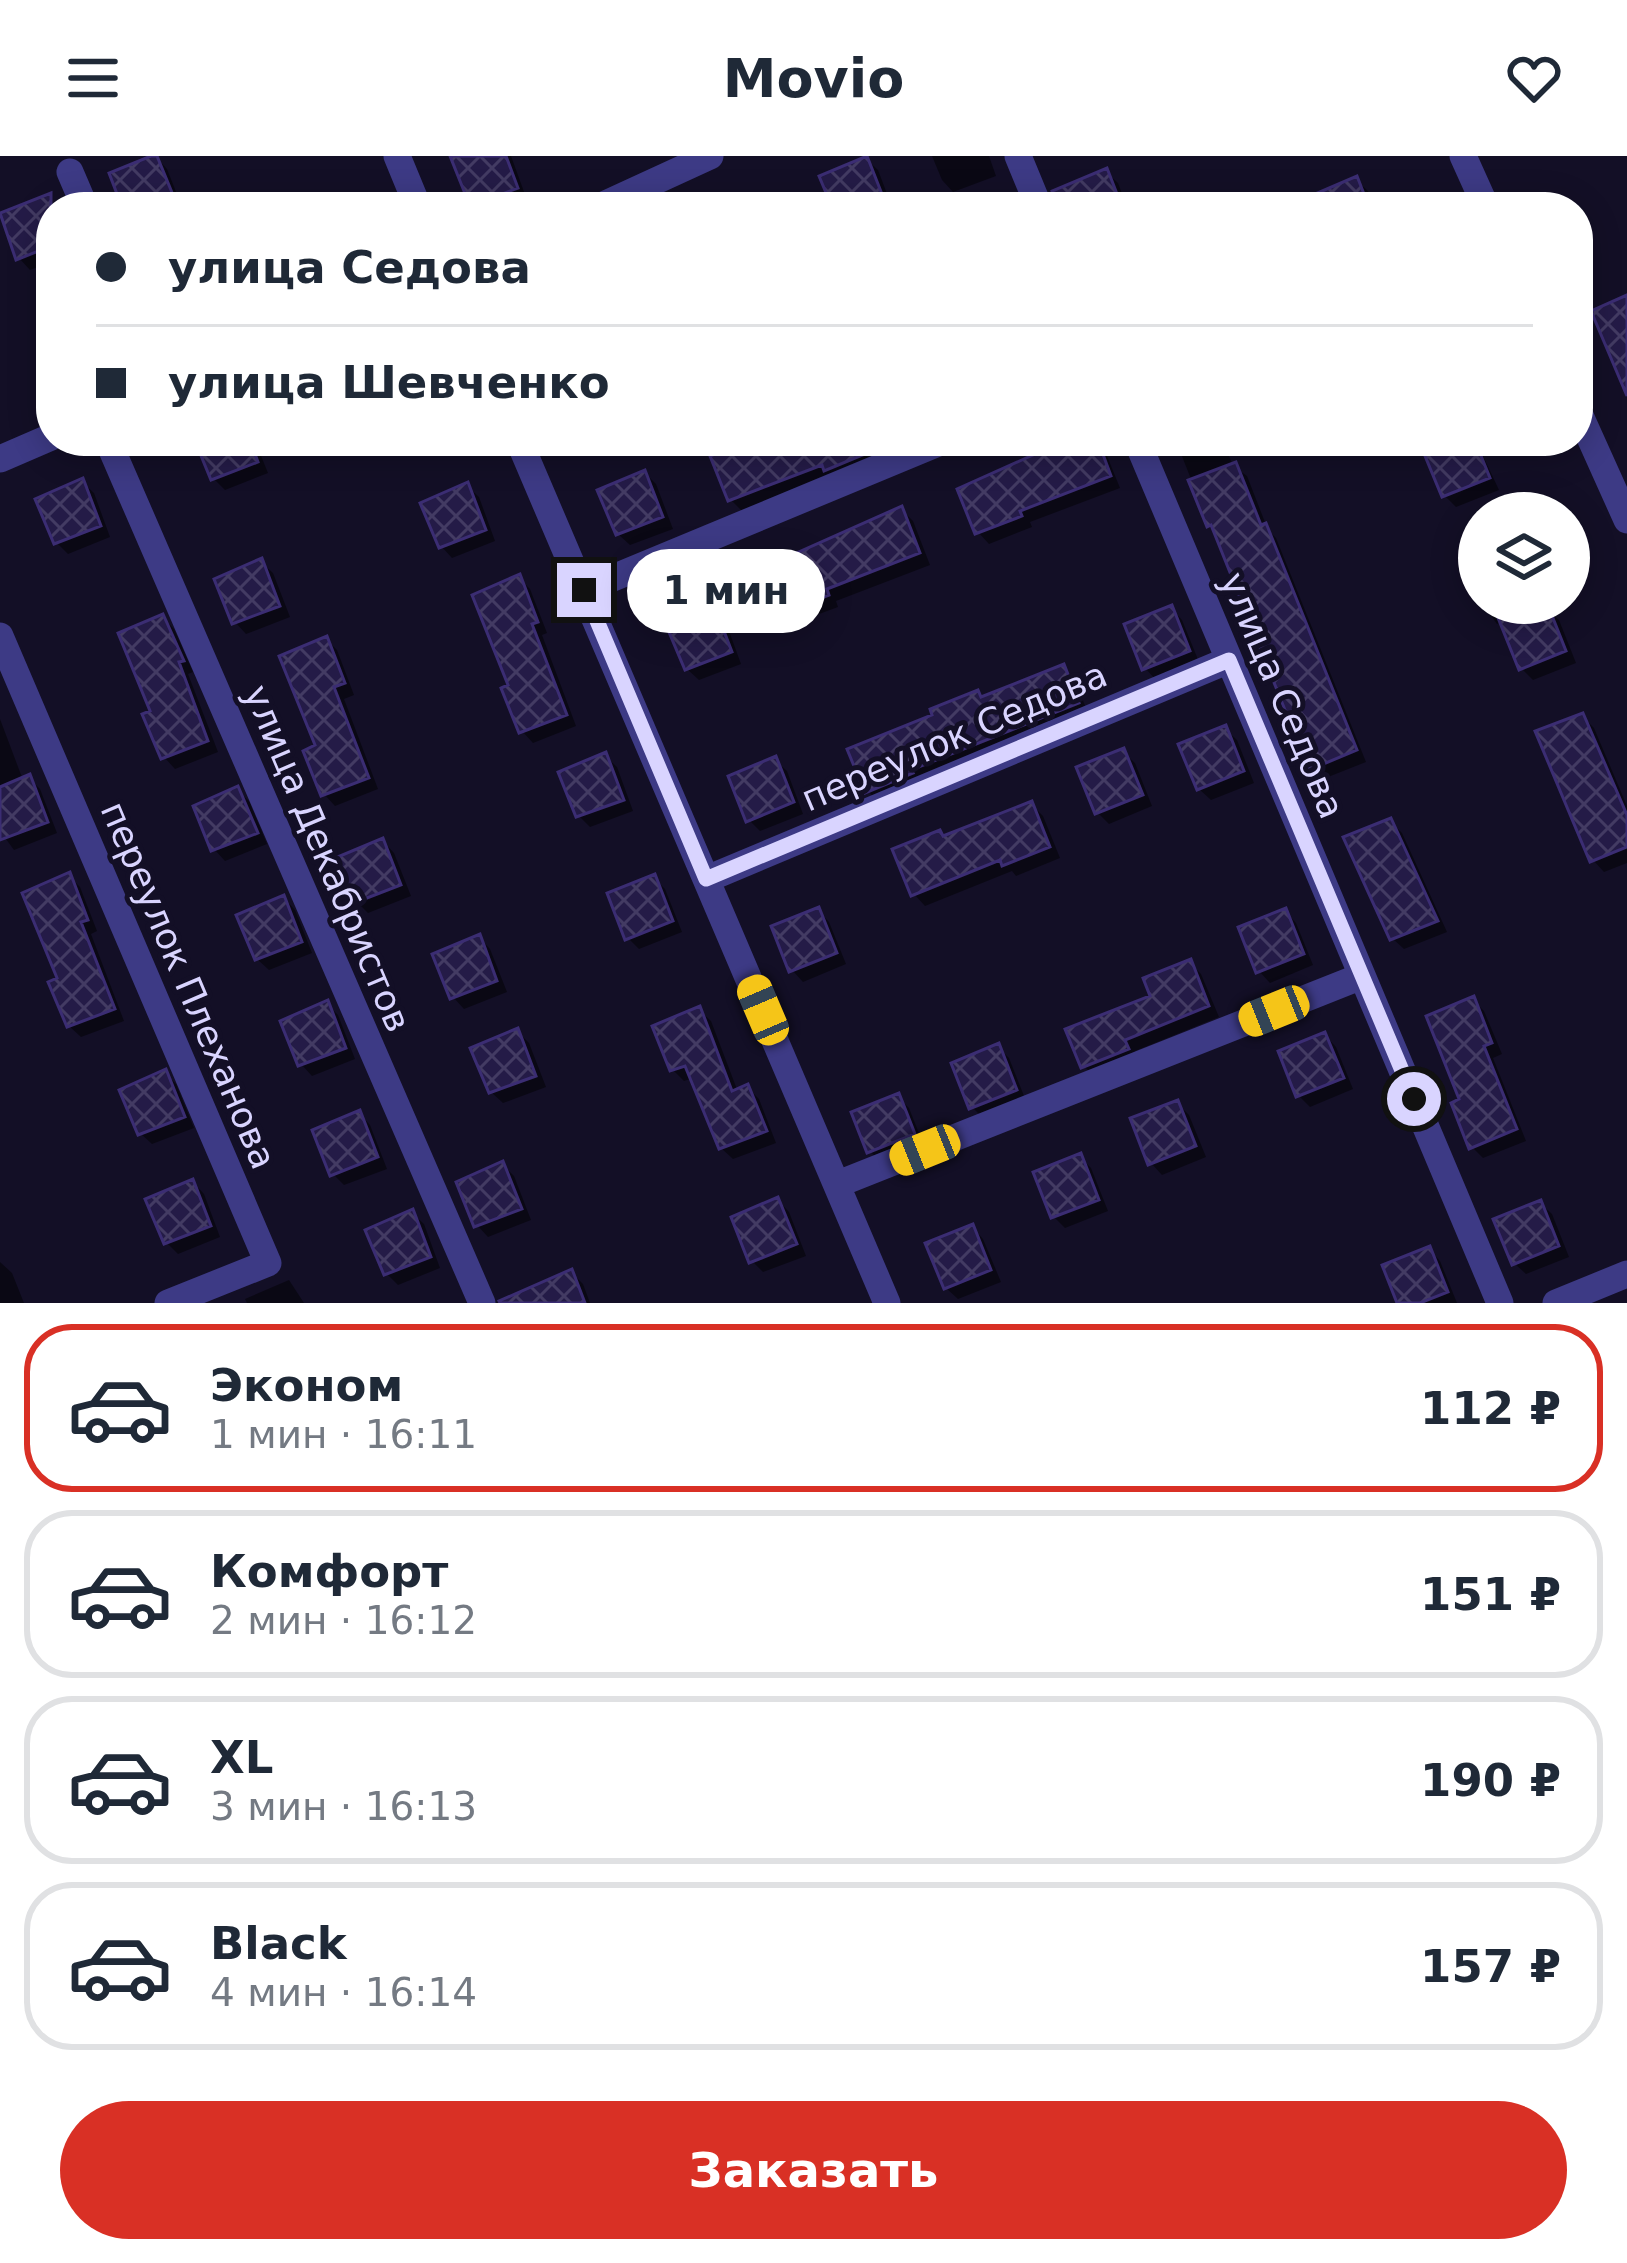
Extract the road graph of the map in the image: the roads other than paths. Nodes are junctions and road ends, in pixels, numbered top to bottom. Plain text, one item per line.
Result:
1 (397, 156) edge
2 (710, 156) edge
3 (1018, 156) edge
4 (1463, 156) edge
5 (70, 172) dead end
6 (79, 192) edge
7 (412, 192) edge
8 (631, 192) edge
9 (1034, 192) edge
10 (1479, 192) edge
11 (36, 443) edge
12 (1593, 444) edge
13 (115, 456) edge
14 (526, 456) edge
15 (908, 456) edge
16 (1144, 456) edge
17 (0, 459) edge
18 (1627, 520) edge
19 (584, 590) junction
20 (0, 636) edge
21 (1229, 660) junction
22 (706, 879) junction
23 (1362, 976) junction
24 (838, 1184) junction
25 (1627, 1274) edge
26 (169, 1303) edge
27 (482, 1303) edge
28 (887, 1303) edge
29 (1500, 1303) edge
30 (1556, 1303) edge

1 - 7 street
2 - 8 street
3 - 9 street
4 - 10 street
5 - 6 street
11 - 17 street
12 - 18 street
13 - 27 street, улица Декабристов
14 - 19 street
15 - 19 street
16 - 21 street, улица Седова
19 - 22 street
20 - 26 street, переулок Плеханова
21 - 22 street, переулок Седова
21 - 23 street, улица Седова
22 - 24 street
23 - 24 street
23 - 29 street, улица Седова
24 - 28 street
25 - 30 street

